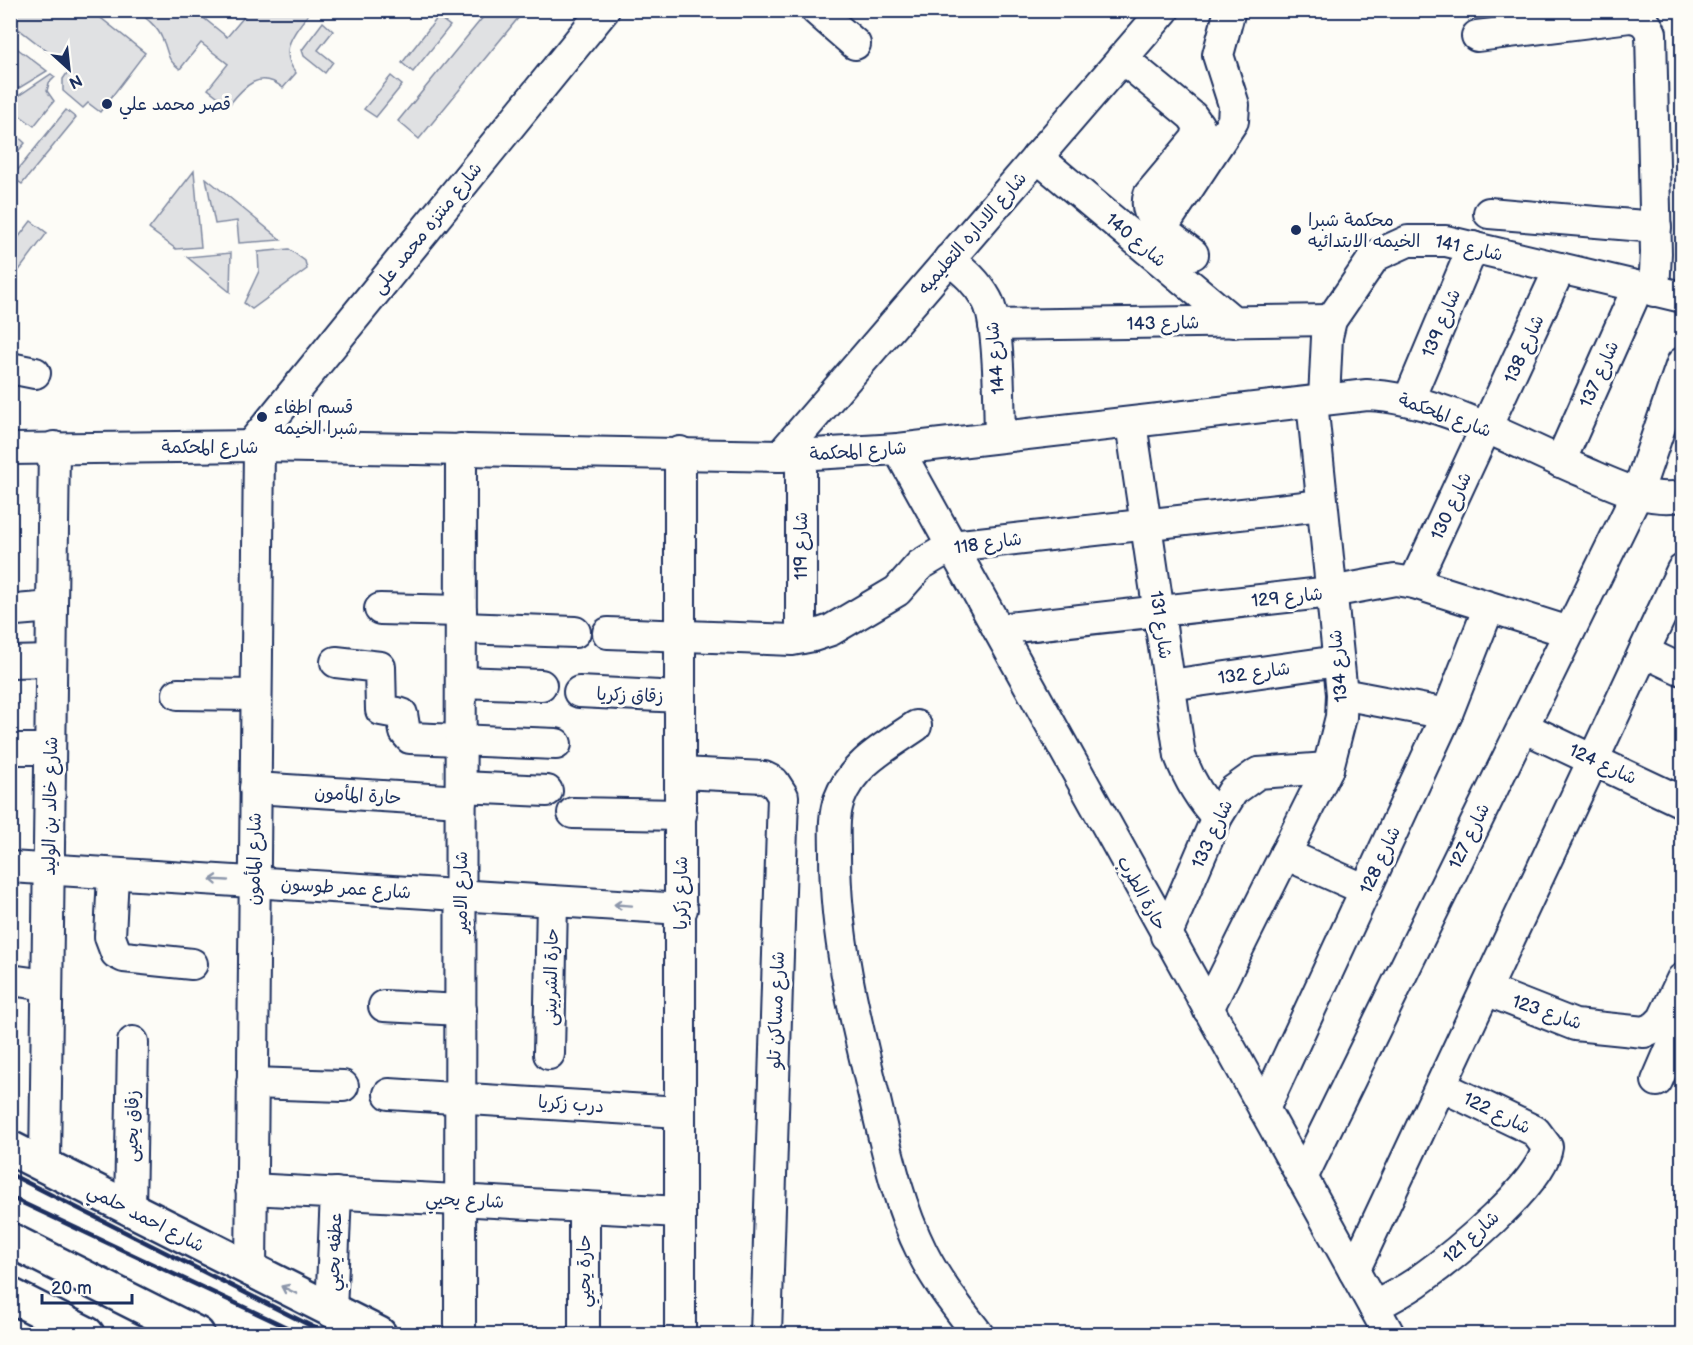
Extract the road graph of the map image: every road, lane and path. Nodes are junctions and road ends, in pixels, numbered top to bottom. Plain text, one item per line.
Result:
1 (604, 10) edge
2 (816, 10) edge
3 (1164, 10) edge
4 (1230, 10) edge
5 (1477, 36) dead end
6 (855, 44) dead end
7 (1122, 58) junction
8 (1037, 157) junction
9 (1489, 213) dead end
10 (1656, 226) junction
11 (1162, 228) junction
12 (1473, 247) junction
13 (1193, 254) dead end
14 (950, 259) junction
15 (1560, 268) junction
16 (1658, 291) edge
17 (1331, 320) junction
18 (1234, 322) junction
19 (994, 326) junction
20 (1683, 363) edge
21 (1408, 399) junction
22 (1318, 400) junction
23 (1131, 423) junction
24 (1488, 430) junction
25 (1000, 437) junction
26 (254, 446) junction
27 (54, 447) junction
28 (10, 449) edge
29 (461, 449) junction
30 (898, 449) junction
31 (680, 453) junction
32 (790, 456) junction
33 (1560, 462) junction
34 (1637, 494) junction
35 (1683, 496) edge
36 (1323, 505) junction
37 (1146, 524) junction
38 (952, 546) junction
39 (1683, 570) edge
40 (1414, 583) junction
41 (1331, 592) junction
42 (52, 607) junction
43 (1489, 607) junction
44 (380, 609) dead end
45 (16, 610) dead end
46 (1159, 611) junction
47 (461, 619) junction
48 (998, 628) junction
49 (575, 632) dead end
50 (1569, 632) junction
51 (609, 633) dead end
52 (680, 635) junction
53 (801, 638) junction
54 (1644, 652) junction
55 (51, 661) junction
56 (1338, 661) junction
57 (10, 662) edge
58 (336, 662) dead end
59 (1683, 670) edge
60 (461, 682) junction
61 (541, 685) dead end
62 (1170, 685) junction
63 (579, 693) dead end
64 (178, 694) dead end
65 (1342, 694) junction
66 (256, 695) junction
67 (680, 697) junction
68 (1447, 714) junction
69 (916, 726) dead end
70 (1523, 727) junction
71 (461, 740) junction
72 (556, 744) dead end
73 (51, 749) junction
74 (10, 750) edge
75 (1593, 760) junction
76 (1328, 768) junction
77 (681, 773) junction
78 (255, 788) junction
79 (547, 791) dead end
80 (461, 794) junction
81 (1683, 802) edge
82 (573, 813) dead end
83 (681, 815) junction
84 (1217, 817) junction
85 (1285, 854) junction
86 (10, 867) edge
87 (49, 869) junction
88 (113, 874) junction
89 (254, 882) junction
90 (1366, 890) junction
91 (461, 895) junction
92 (552, 901) junction
93 (682, 909) junction
94 (1166, 936) junction
95 (192, 964) dead end
96 (10, 980) edge
97 (47, 985) junction
98 (1486, 990) junction
99 (1680, 1000) edge
100 (384, 1006) dead end
101 (1208, 1009) junction
102 (461, 1010) junction
103 (133, 1042) dead end
104 (549, 1054) dead end
105 (1656, 1081) dead end
106 (252, 1083) junction
107 (343, 1086) dead end
108 (1441, 1086) junction
109 (389, 1094) dead end
110 (461, 1096) junction
111 (1264, 1109) junction
112 (680, 1112) junction
113 (1547, 1147) joint
114 (10, 1148) edge
115 (45, 1165) junction
116 (1302, 1178) junction
117 (251, 1189) junction
118 (336, 1193) junction
119 (461, 1200) junction
120 (584, 1207) junction
121 (130, 1210) junction
122 (680, 1212) junction
123 (10, 1240) edge
124 (251, 1271) junction
125 (1354, 1271) junction
126 (10, 1295) edge
127 (1374, 1308) junction
128 (331, 1311) junction
129 (87, 1335) edge
130 (197, 1335) edge
131 (379, 1335) edge
132 (460, 1335) edge
133 (584, 1335) edge
134 (680, 1335) edge
135 (766, 1335) edge
136 (978, 1335) edge
137 (1389, 1335) edge

1 - 26 street, شارع منتزه محمد على
2 - 6 street
3 - 7 street, شارع الاداره التعليميه
4 - 11 street
5 - 10 street
7 - 8 street, شارع الاداره التعليميه
7 - 11 street
8 - 14 street, شارع الاداره التعليميه
8 - 18 street, شارع 140
9 - 10 street
10 - 16 street
11 - 13 street
12 - 15 street, شارع 141
12 - 17 street, شارع 141
12 - 21 street, شارع 139
14 - 19 street, شارع 144
14 - 32 street, شارع الاداره التعليميه
15 - 16 street, شارع 141
15 - 24 street, شارع 138
16 - 33 street, شارع 137
17 - 18 street, شارع 143
17 - 22 street, شارع 141
18 - 19 street, شارع 143
19 - 25 street, شارع 144
20 - 34 street, شارع 127
21 - 22 street, شارع المحكمة
21 - 24 street, شارع المحكمة
22 - 23 street, شارع المحكمة
22 - 36 street, شارع 134
23 - 25 street, شارع المحكمة
23 - 37 street, شارع 131
24 - 33 street, شارع المحكمة
24 - 40 street, شارع 130
25 - 30 street, شارع المحكمة
26 - 27 street, شارع المحكمة
26 - 29 street, شارع المحكمة
26 - 66 street, شارع المأمون
27 - 28 street, شارع المحكمة
27 - 42 street, شارع خالد بن الوليد
29 - 31 street, شارع المحكمة
29 - 47 street, شارع الامير
30 - 32 street, شارع المحكمة
30 - 38 street, حارة الطرب
31 - 32 street, شارع المحكمة
31 - 52 street, شارع زكريا
32 - 53 street, شارع 119
33 - 34 street, شارع المحكمة
34 - 35 street, شارع المحكمة
34 - 50 street, شارع 127
36 - 37 street, شارع 118
36 - 41 street, شارع 134
37 - 38 street, شارع 118
37 - 46 street, شارع 131
38 - 48 street, حارة الطرب
38 - 53 street, شارع 118
39 - 54 street
40 - 41 street, شارع 129
40 - 43 street, شارع 129
41 - 46 street, شارع 129
41 - 56 street, شارع 134
42 - 45 street
42 - 55 street, شارع خالد بن الوليد
43 - 50 street, شارع 129
43 - 68 street, شارع 128
44 - 47 street
46 - 48 street, شارع 129
46 - 62 street, شارع 131
47 - 49 street
47 - 60 street, شارع الامير
48 - 94 street, حارة الطرب
50 - 70 street, شارع 127
51 - 52 street, شارع 118
52 - 53 street, شارع 118
52 - 67 street, شارع زكريا
54 - 59 street
54 - 75 street
55 - 57 street
55 - 73 street, شارع خالد بن الوليد
56 - 62 street, شارع 132
56 - 65 street, شارع 134
58 - 71 street
60 - 61 street
60 - 71 street, شارع الامير
62 - 84 street, شارع 131
63 - 67 street, زقاق زكريا
64 - 66 street
65 - 68 street
65 - 76 street, شارع 134
66 - 78 street, شارع المأمون
67 - 77 street, شارع زكريا
68 - 90 street, شارع 128
69 - 136 street
70 - 75 street, شارع 124
70 - 116 street, شارع 127
71 - 72 street
71 - 80 street, شارع الامير
73 - 74 street
73 - 87 street, شارع خالد بن الوليد
75 - 81 street, شارع 124
75 - 98 street
76 - 84 street, شارع 133
76 - 85 street, شارع 134
77 - 83 street, شارع زكريا
77 - 135 street, شارع مساكن تلو
78 - 80 street, حارة المأمون
78 - 89 street, شارع المأمون
79 - 80 street, حارة المأمون
80 - 91 street, شارع الامير
82 - 83 street
83 - 93 street, شارع زكريا
84 - 94 street, شارع 133
85 - 90 street
85 - 101 street, شارع 134
86 - 87 street, شارع عمر طوسون
87 - 88 street, شارع عمر طوسون
87 - 97 street, شارع خالد بن الوليد
89 -> 88 street, شارع عمر طوسون
88 - 95 street
89 - 91 street, شارع عمر طوسون
89 - 106 street, شارع المأمون
90 - 111 street, شارع 128
91 - 92 street, شارع عمر طوسون
91 - 102 street, شارع الامير
93 -> 92 street, شارع عمر طوسون
92 - 104 street, حارة الشربينى
93 - 112 street, شارع زكريا
94 - 101 street, حارة الطرب
96 - 97 street
97 - 115 street, شارع خالد بن الوليد
98 - 99 street, شارع 123
98 - 108 street
99 - 105 street
100 - 102 street
101 - 111 street, حارة الطرب
102 - 110 street, شارع الامير
103 - 121 street, زقاق يحيى
106 - 107 street
106 - 117 street, شارع المأمون
108 - 113 street, شارع 122
108 - 125 street
109 - 110 street, درب زكريا
110 - 112 street, درب زكريا
110 - 119 street, شارع الامير
111 - 116 street, حارة الطرب
112 - 122 street, شارع زكريا
113 - 127 street, شارع 121
114 - 115 main road, شارع احمد حلمي
115 - 121 main road, شارع احمد حلمي
116 - 125 street, حارة الطرب
117 - 118 street, شارع يحيي
117 - 124 street, شارع المأمون
118 - 119 street, شارع يحيي
118 - 128 street, عطفه يحيي
119 - 120 street, شارع يحيي
119 - 132 street, شارع الامير
120 - 122 street, شارع يحيي
120 - 133 street, حارة يحيي
121 - 124 main road, شارع احمد حلمي
122 - 134 street, شارع زكريا
123 - 130 main road
128 -> 124 main road, شارع احمد حلمي
125 - 127 street, حارة الطرب
126 - 129 main road
127 - 137 street, حارة الطرب
128 - 131 main road, شارع احمد حلمي

